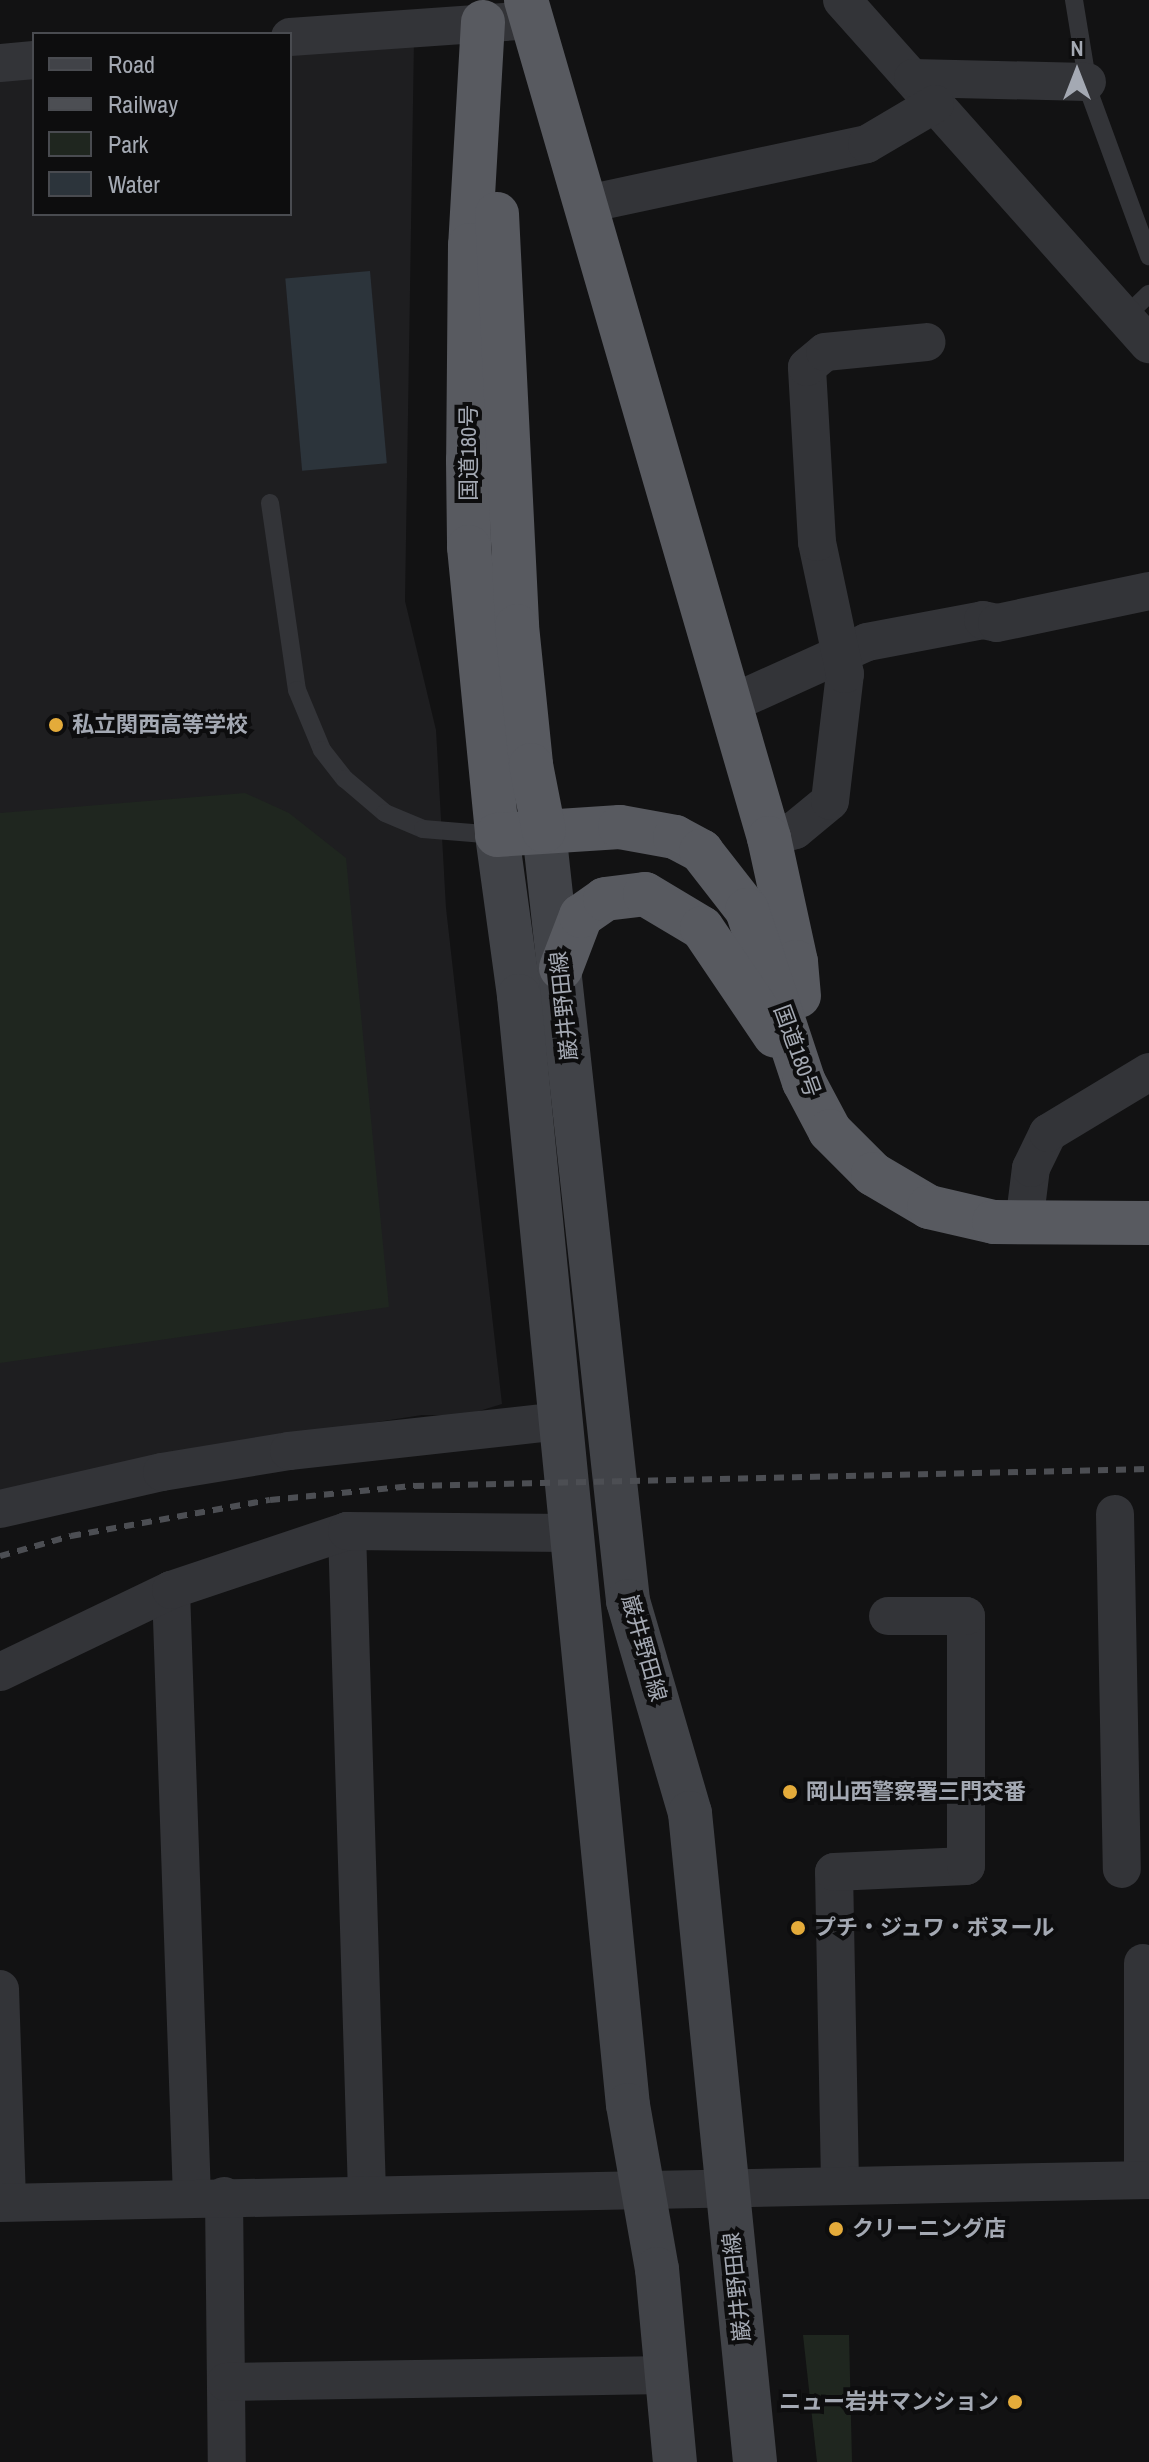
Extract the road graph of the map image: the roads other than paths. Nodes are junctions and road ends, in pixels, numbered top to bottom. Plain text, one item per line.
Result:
1 (842, 0) edge
2 (1074, 0) edge
3 (528, 10) edge
4 (483, 11) edge
5 (292, 37) edge
6 (32, 60) edge
7 (0, 63) edge
8 (1087, 82) junction
9 (924, 91) junction
10 (587, 204) junction
11 (1149, 256) edge
12 (1141, 318) edge
13 (927, 342) dead end
14 (270, 503) dead end
15 (1149, 591) edge
16 (844, 652) junction
17 (730, 704) junction
18 (544, 831) junction
19 (497, 835) junction
20 (769, 838) junction
21 (561, 968) junction
22 (1149, 1072) edge
23 (804, 1082) junction
24 (1149, 1223) edge
25 (1024, 1224) junction
26 (559, 1421) junction
27 (0, 1509) edge
28 (1115, 1514) dead end
29 (347, 1531) junction
30 (572, 1533) junction
31 (171, 1590) junction
32 (888, 1616) dead end
33 (0, 1672) edge
34 (1134, 1701) edge
35 (1122, 1869) dead end
36 (1143, 1963) dead end
37 (0, 1989) edge
38 (1146, 2180) edge
39 (840, 2183) junction
40 (727, 2185) junction
41 (642, 2187) junction
42 (367, 2194) junction
43 (208, 2196) junction
44 (3, 2202) edge
45 (667, 2375) junction
46 (226, 2382) junction
47 (227, 2462) edge
48 (675, 2462) edge
49 (755, 2462) edge

1 - 9 street
2 - 8 lane
3 - 4 street
3 - 10 highway
4 - 5 street
4 - 18 highway, 国道180号
4 - 19 highway, 国道180号
6 - 7 street
8 - 9 street
8 - 11 lane
9 - 10 street
9 - 12 street
10 - 17 highway
13 - 16 street
14 - 19 lane
15 - 16 street
16 - 17 street
16 - 20 street
17 - 20 highway
18 - 19 highway, 国道180号
18 - 21 main road, 巌井野田線
18 - 23 highway, 国道180号
19 - 26 main road, 巌井野田線
20 - 23 highway
21 - 23 highway
21 - 40 main road, 巌井野田線
22 - 25 street
23 - 25 highway, 国道180号
24 - 25 highway, 国道180号
26 - 27 street
26 - 30 main road, 巌井野田線
28 - 34 street
29 - 30 street
29 - 31 street
29 - 42 street
30 - 41 main road, 巌井野田線
31 - 33 street
31 - 43 street
32 - 39 street
34 - 35 street
36 - 38 street
37 - 44 street
38 - 39 street
39 - 40 street
40 - 41 street
40 - 49 main road, 巌井野田線
41 - 42 street
41 - 45 main road, 巌井野田線
42 - 43 street
43 - 44 street
43 - 46 street
45 - 46 street
45 - 48 main road, 巌井野田線
46 - 47 street

